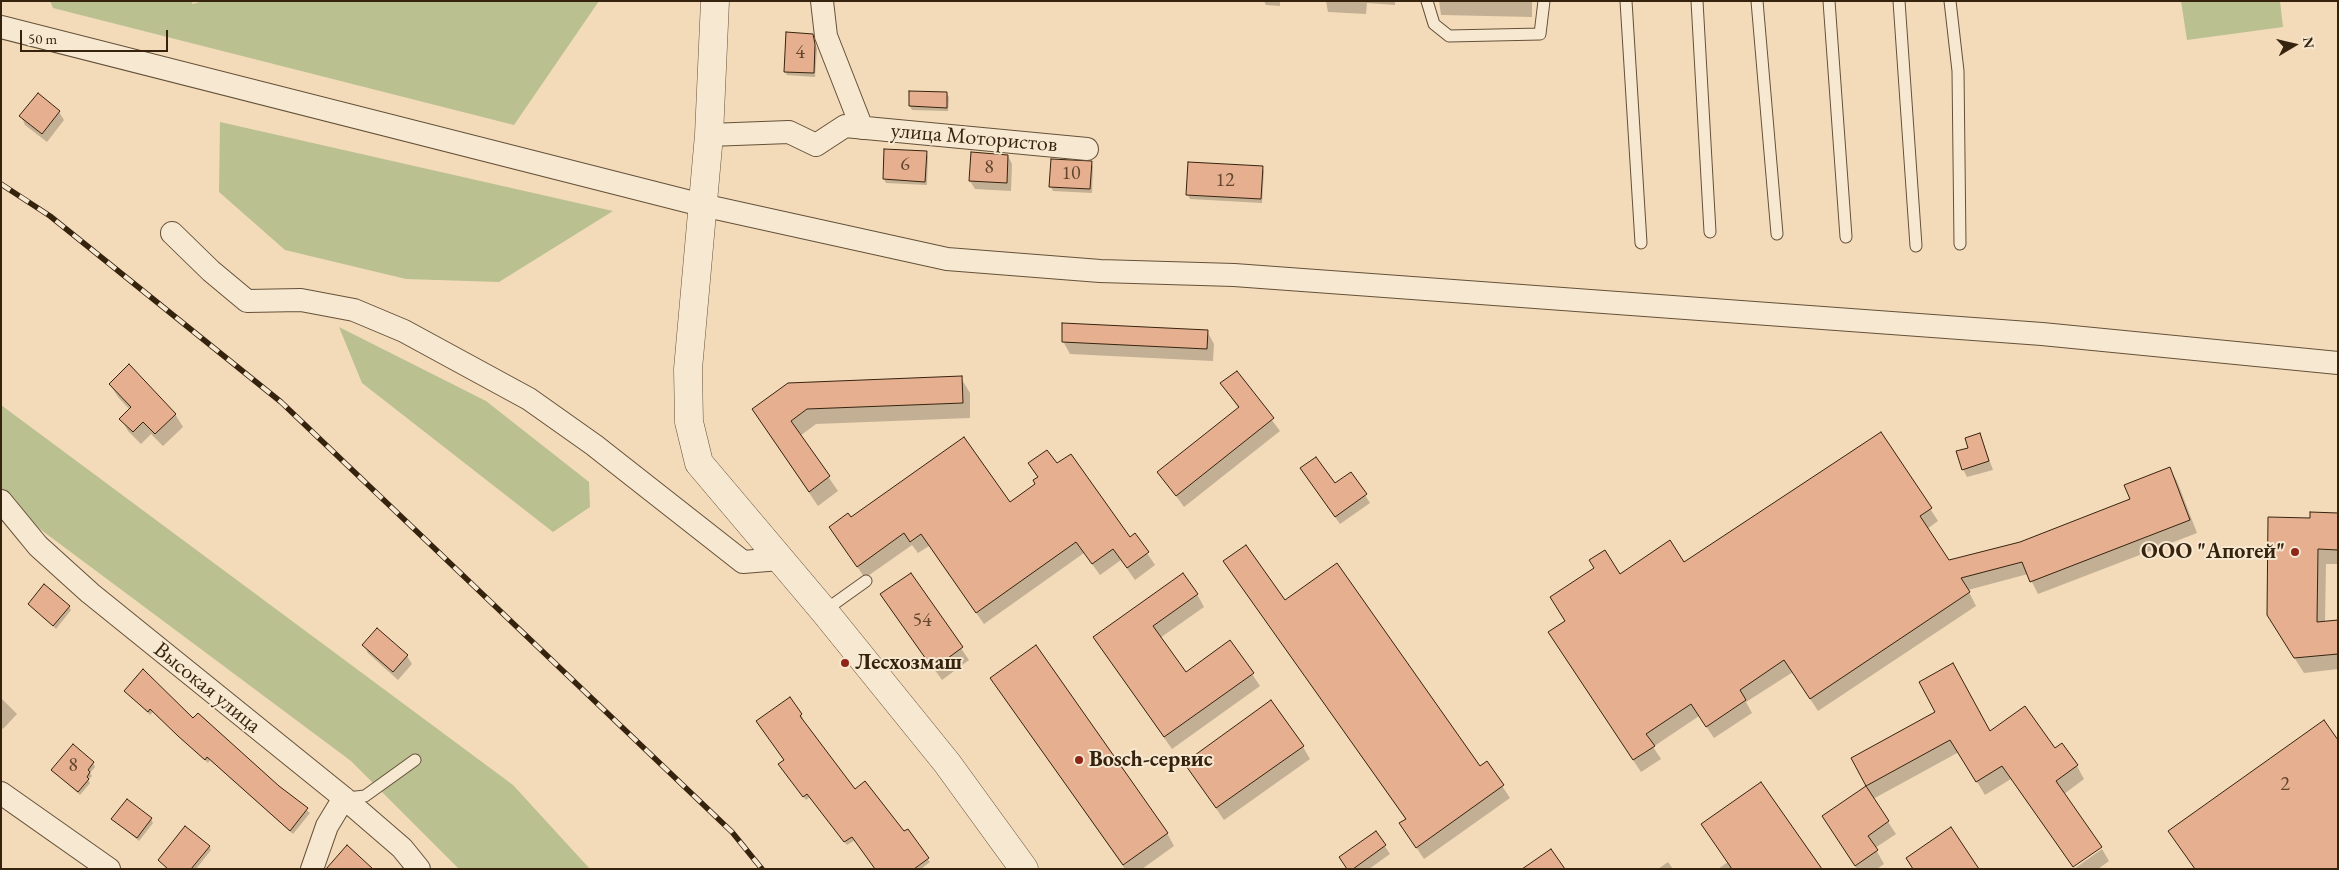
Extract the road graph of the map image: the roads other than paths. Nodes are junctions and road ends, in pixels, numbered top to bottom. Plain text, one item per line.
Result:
1 (714, 1) edge
2 (822, 1) edge
3 (1427, 1) edge
4 (1544, 1) edge
5 (1626, 1) edge
6 (1697, 1) edge
7 (1757, 1) edge
8 (1829, 1) edge
9 (1899, 1) edge
10 (1950, 1) edge
11 (1, 27) edge
12 (862, 128) junction
13 (710, 135) junction
14 (1087, 148) dead end
15 (702, 205) junction
16 (1710, 232) dead end
17 (172, 233) dead end
18 (1777, 234) dead end
19 (1846, 237) dead end
20 (1641, 243) dead end
21 (1960, 244) dead end
22 (1916, 246) dead end
23 (2338, 363) edge
24 (1, 501) edge
25 (780, 559) junction
26 (866, 582) dead end
27 (824, 611) junction
28 (415, 760) dead end
29 (1, 793) edge
30 (344, 798) junction
31 (109, 869) edge
32 (312, 869) edge
33 (419, 869) edge
34 (1024, 869) edge

1 - 13 street
2 - 12 street, улица Мотористов
3 - 4 lane
5 - 20 lane
6 - 16 lane
7 - 18 lane
8 - 19 lane
9 - 22 lane
10 - 21 lane
11 - 15 street
12 - 13 street, улица Мотористов
12 - 14 street, улица Мотористов
13 - 15 street
15 - 23 street
15 - 25 street
17 - 25 street
24 - 30 street, Высокая улица
25 - 27 street
26 - 27 lane
27 - 34 street
28 - 30 lane
29 - 31 street
30 - 32 street
30 - 33 street, Высокая улица

